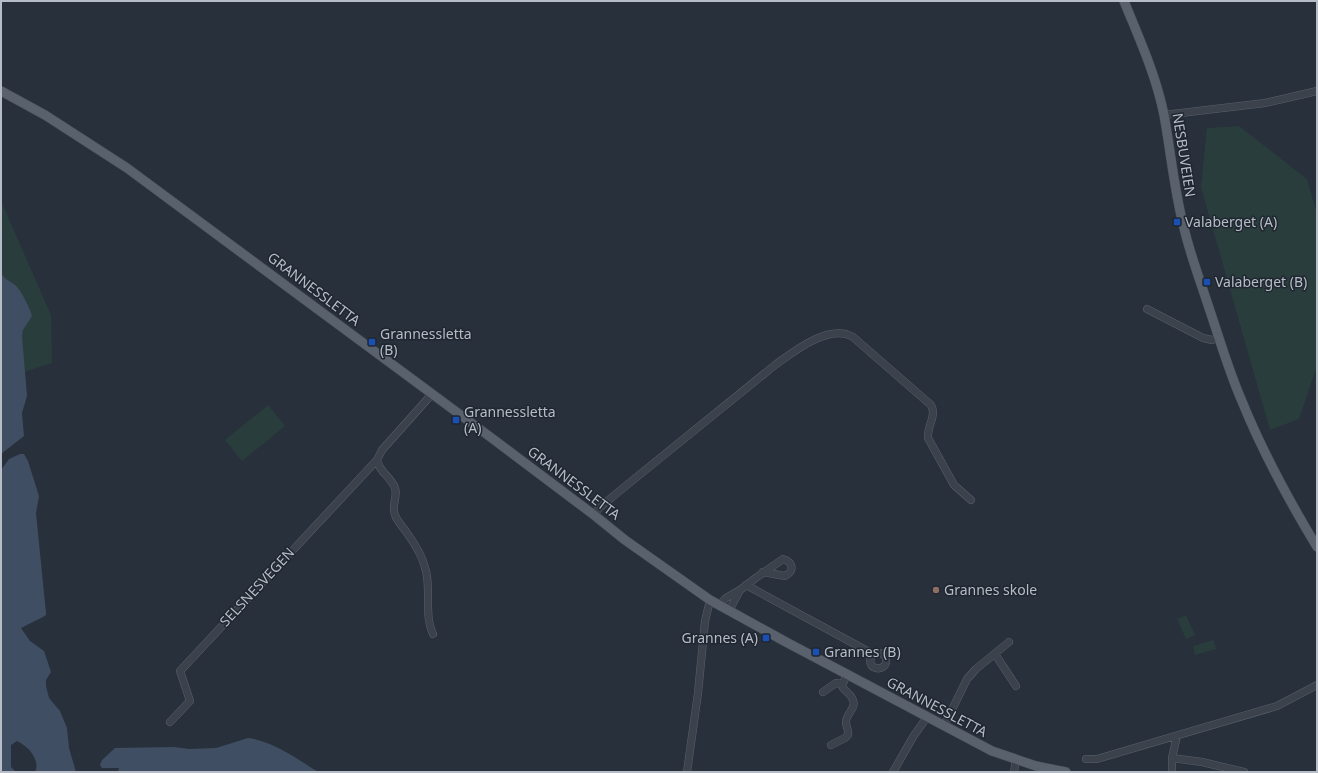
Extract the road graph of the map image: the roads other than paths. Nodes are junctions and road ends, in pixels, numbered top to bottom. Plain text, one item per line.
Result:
1 (1124, 1) edge
2 (1, 91) edge
3 (1317, 91) edge
4 (1164, 115) junction
5 (1147, 309) dead end
6 (1219, 338) junction
7 (432, 394) junction
8 (377, 460) junction
9 (971, 500) dead end
10 (594, 515) junction
11 (1317, 547) edge
12 (763, 572) dead end
13 (746, 585) junction
14 (740, 590) junction
15 (710, 600) junction
16 (719, 605) junction
17 (729, 611) junction
18 (433, 634) dead end
19 (1009, 642) dead end
20 (873, 654) dead end
21 (995, 654) junction
22 (847, 674) junction
23 (842, 684) junction
24 (1317, 685) edge
25 (1016, 686) dead end
26 (824, 692) dead end
27 (927, 717) junction
28 (170, 722) dead end
29 (944, 726) junction
30 (1177, 736) junction
31 (831, 745) dead end
32 (1172, 758) junction
33 (1086, 759) dead end
34 (1016, 760) junction
35 (687, 772) edge
36 (893, 772) edge
37 (1014, 772) edge
38 (1066, 772) edge
39 (1168, 772) edge
40 (1172, 772) edge
41 (1244, 772) edge

1 - 4 main road, NESBUVEIEN
2 - 7 main road, GRANNESSLETTA
3 - 4 street
4 - 6 main road, NESBUVEIEN
5 - 6 street
6 - 11 main road, NESBUVEIEN
7 - 8 street, SELSNESVEGEN
7 - 10 main road, GRANNESSLETTA
8 - 18 street
8 - 28 street, SELSNESVEGEN
9 - 10 street
10 - 15 main road, GRANNESSLETTA
12 - 13 street
13 - 14 street
13 - 20 street
14 - 16 street
14 - 17 street
15 - 16 main road, GRANNESSLETTA
15 - 35 street
16 - 17 main road, GRANNESSLETTA
17 - 22 main road, GRANNESSLETTA
19 - 21 street
21 - 25 street
21 - 29 street
22 - 23 street
22 - 27 main road, GRANNESSLETTA
23 - 26 street
23 - 31 street
24 - 30 street
27 - 29 main road, GRANNESSLETTA
27 - 36 street
29 - 34 main road, GRANNESSLETTA
30 - 32 street
30 - 33 street
32 - 39 street
32 - 40 street
32 - 41 street
34 - 37 street
34 - 38 main road, GRANNESSLETTA

